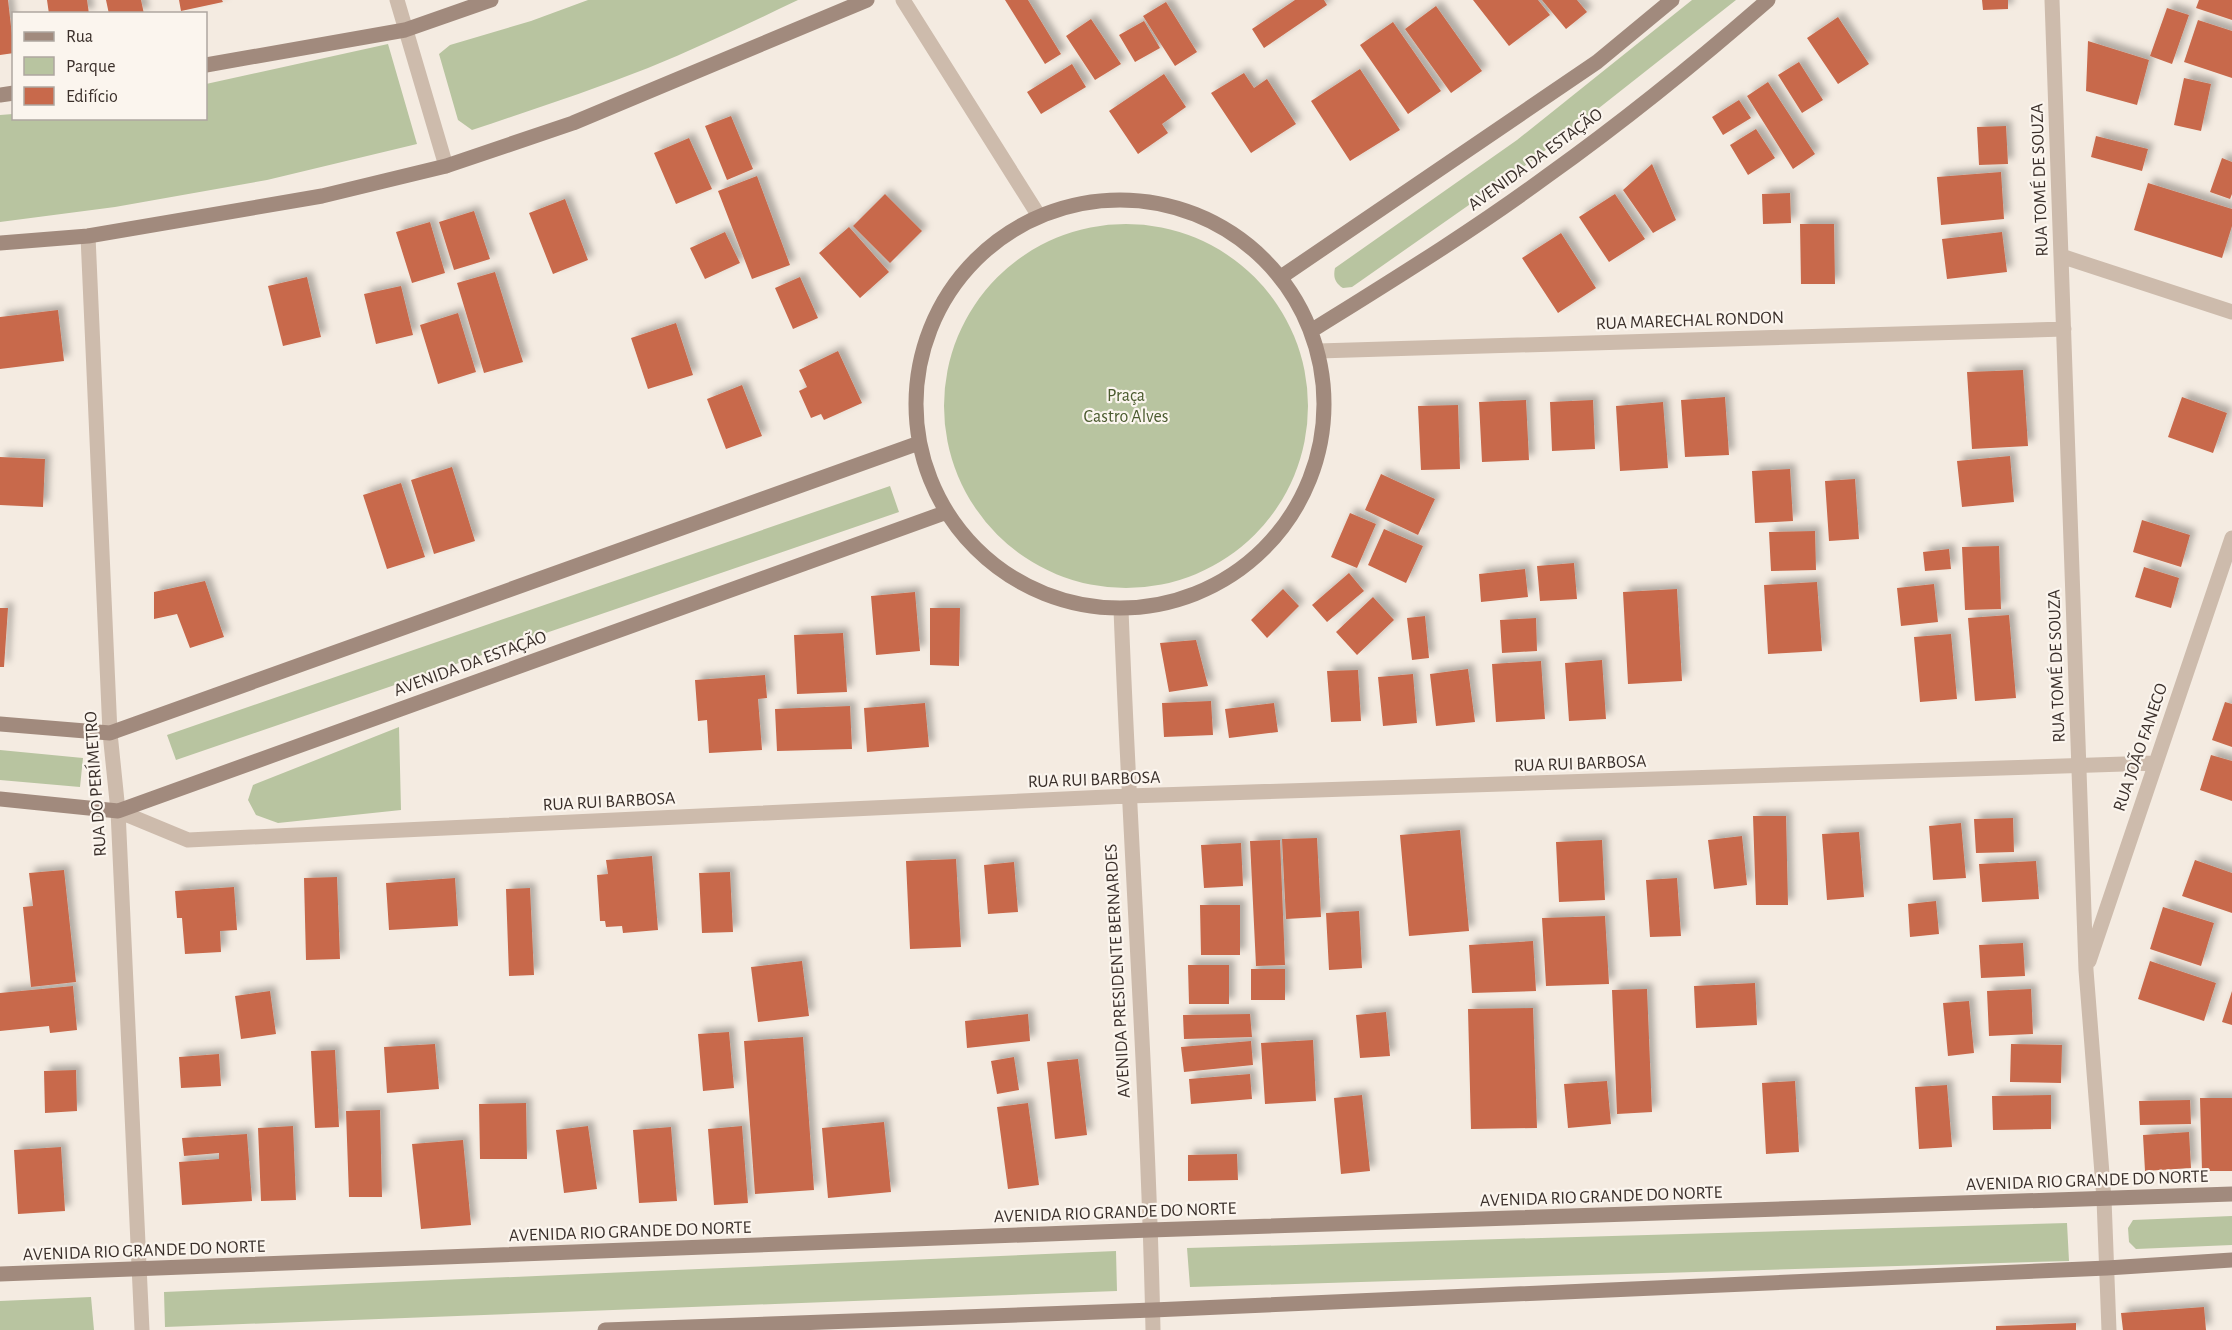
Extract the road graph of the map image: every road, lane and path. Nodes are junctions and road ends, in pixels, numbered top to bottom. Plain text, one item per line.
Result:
1 (397, 0) edge
2 (491, 0) edge
3 (867, 0) edge
4 (903, 0) edge
5 (1672, 0) edge
6 (1768, 0) edge
7 (2052, 0) edge
8 (405, 30) junction
9 (207, 65) edge
10 (446, 166) junction
11 (1039, 216) junction
12 (88, 236) junction
13 (0, 243) edge
14 (2061, 256) junction
15 (1281, 277) junction
16 (2232, 312) edge
17 (2064, 329) junction
18 (1311, 331) junction
19 (1318, 351) junction
20 (919, 443) junction
21 (946, 512) junction
22 (2232, 538) edge
23 (1121, 609) junction
24 (0, 724) edge
25 (110, 733) junction
26 (2155, 764) junction
27 (2079, 767) junction
28 (1128, 796) junction
29 (0, 799) edge
30 (118, 811) junction
31 (2086, 970) junction
32 (2232, 1194) edge
33 (2104, 1198) junction
34 (1150, 1230) junction
35 (2232, 1260) edge
36 (2107, 1268) junction
37 (141, 1270) junction
38 (0, 1274) edge
39 (1153, 1310) junction
40 (142, 1330) edge
41 (605, 1330) edge
42 (1153, 1330) edge
43 (2109, 1330) edge

1 - 8 street
2 - 8 street
3 - 10 street
4 - 11 street
5 - 15 street
6 - 18 street, AVENIDA DA ESTAÇÃO
7 - 14 street, RUA TOMÉ DE SOUZA
8 - 9 street
8 - 10 street
10 - 12 street
11 - 15 street
11 - 20 street
12 - 13 street
12 - 25 street, RUA DO PERÍMETRO
14 - 16 street
14 - 17 street, RUA TOMÉ DE SOUZA
15 - 18 street
17 - 19 street, RUA MARECHAL RONDON
17 - 27 street, RUA TOMÉ DE SOUZA
18 - 19 street
19 - 23 street
20 - 21 street
20 - 25 street
21 - 23 street
21 - 30 street, AVENIDA DA ESTAÇÃO
22 - 26 street, RUA JOÃO FANECO
23 - 28 street, AVENIDA PRESIDENTE BERNARDES
24 - 25 street
25 - 30 street, RUA DO PERÍMETRO
26 - 27 street, RUA RUI BARBOSA
26 - 31 street, RUA JOÃO FANECO
27 - 28 street, RUA RUI BARBOSA
27 - 31 street, RUA TOMÉ DE SOUZA
28 - 30 street, RUA RUI BARBOSA
28 - 34 street, AVENIDA PRESIDENTE BERNARDES
29 - 30 street, AVENIDA DA ESTAÇÃO
30 - 37 street, RUA DO PERÍMETRO
31 - 33 street, RUA TOMÉ DE SOUZA
32 - 33 street, AVENIDA RIO GRANDE DO NORTE
33 - 34 street, AVENIDA RIO GRANDE DO NORTE
33 - 36 street, RUA TOMÉ DE SOUZA
34 - 37 street, AVENIDA RIO GRANDE DO NORTE
34 - 39 street, AVENIDA PRESIDENTE BERNARDES
35 - 36 street
36 - 39 street
36 - 43 street, RUA TOMÉ DE SOUZA
37 - 38 street, AVENIDA RIO GRANDE DO NORTE
37 - 40 street, RUA DO PERÍMETRO
39 - 41 street
39 - 42 street, AVENIDA PRESIDENTE BERNARDES

